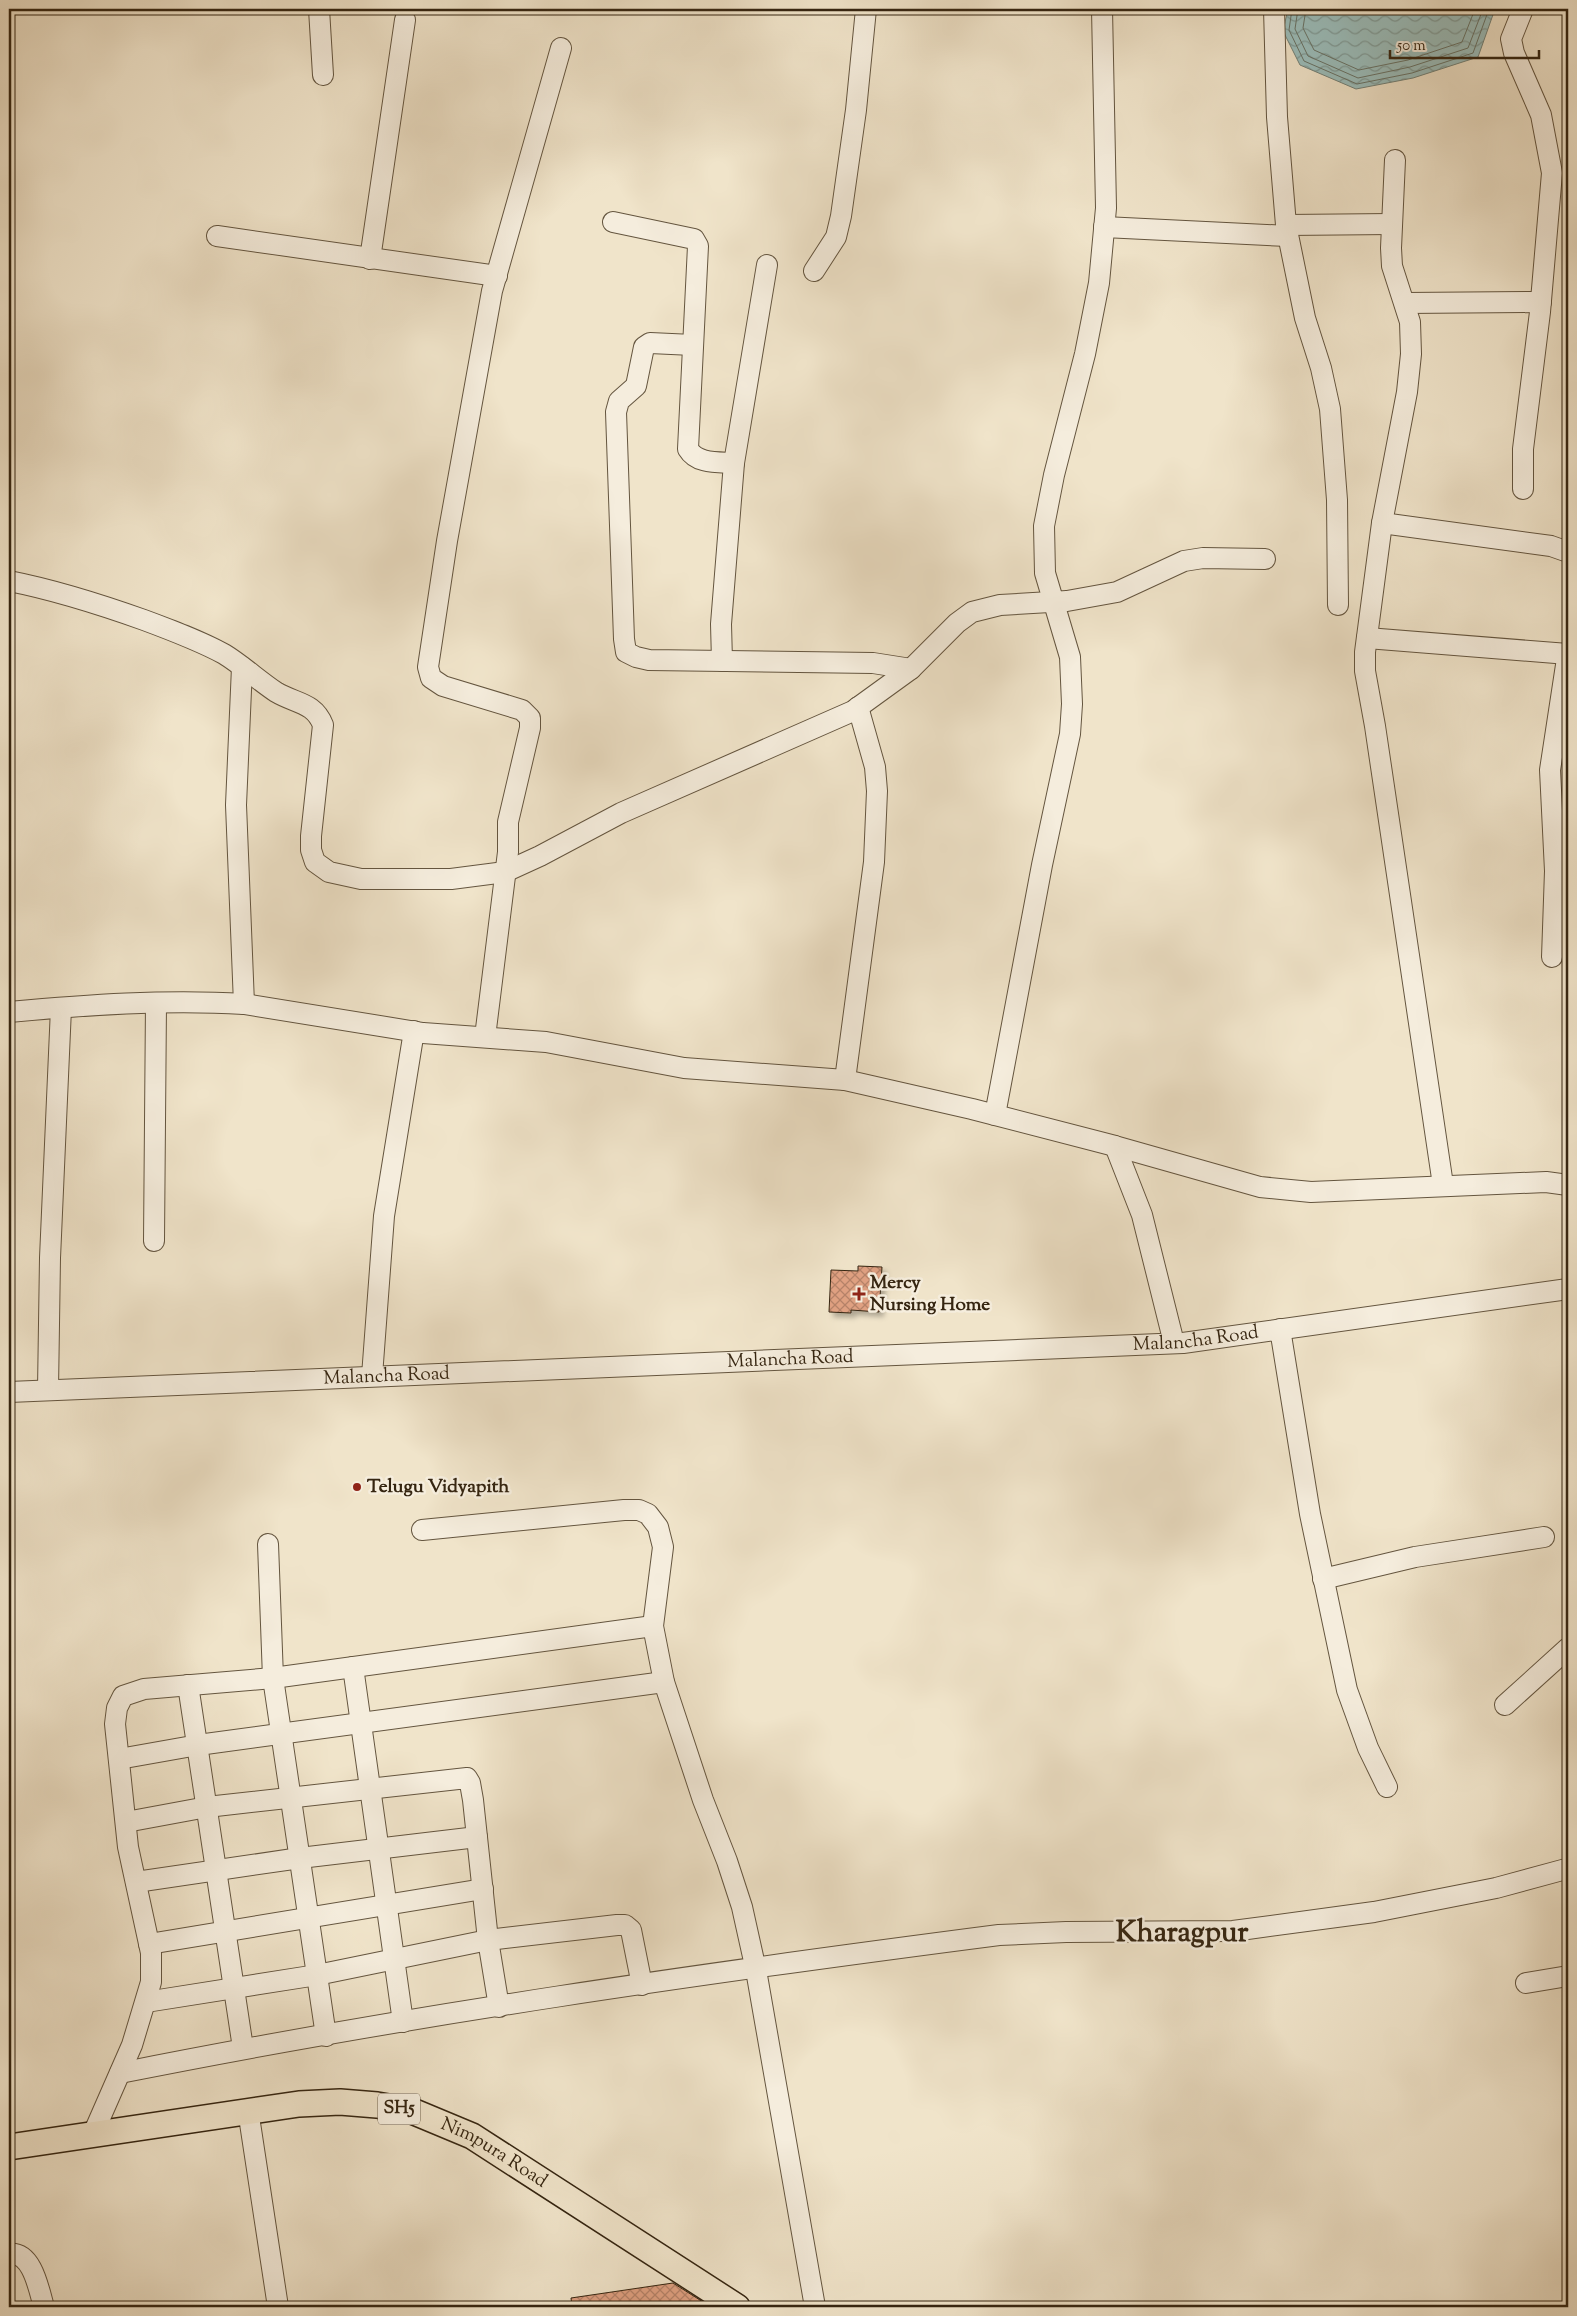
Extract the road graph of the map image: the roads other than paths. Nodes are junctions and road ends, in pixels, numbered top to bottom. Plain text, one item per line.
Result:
1 (319, 9) edge
2 (866, 9) edge
3 (1102, 9) edge
4 (1274, 9) edge
5 (1523, 9) edge
6 (405, 20) dead end
7 (561, 48) dead end
8 (323, 75) dead end
9 (1395, 160) dead end
10 (613, 222) dead end
11 (1392, 224) junction
12 (1104, 227) junction
13 (1287, 231) junction
14 (217, 236) dead end
15 (370, 259) junction
16 (767, 265) dead end
17 (814, 271) dead end
18 (497, 276) junction
19 (1541, 302) junction
20 (1405, 303) junction
21 (693, 345) junction
22 (734, 464) junction
23 (1523, 489) dead end
24 (1382, 523) junction
25 (1568, 552) edge
26 (1265, 559) dead end
27 (9, 581) edge
28 (1052, 602) junction
29 (1338, 605) dead end
30 (1367, 638) junction
31 (1568, 653) edge
32 (722, 661) junction
33 (242, 667) junction
34 (911, 669) junction
35 (858, 707) junction
36 (505, 872) junction
37 (1552, 957) dead end
38 (156, 1003) junction
39 (244, 1004) junction
40 (61, 1008) junction
41 (9, 1012) edge
42 (414, 1031) junction
43 (484, 1038) junction
44 (845, 1080) junction
45 (995, 1115) junction
46 (1115, 1146) junction
47 (1568, 1185) edge
48 (1442, 1186) junction
49 (154, 1241) dead end
50 (1568, 1289) edge
51 (1280, 1329) junction
52 (1174, 1343) junction
53 (372, 1376) junction
54 (48, 1390) junction
55 (9, 1392) edge
56 (422, 1530) dead end
57 (1544, 1537) dead end
58 (268, 1544) dead end
59 (1324, 1579) junction
60 (653, 1626) junction
61 (1568, 1648) edge
62 (353, 1667) junction
63 (273, 1678) junction
64 (664, 1682) junction
65 (188, 1685) junction
66 (1505, 1705) dead end
67 (361, 1724) junction
68 (281, 1734) junction
69 (198, 1745) junction
70 (119, 1759) junction
71 (1387, 1787) dead end
72 (370, 1788) junction
73 (290, 1797) junction
74 (207, 1807) junction
75 (126, 1822) junction
76 (477, 1837) junction
77 (378, 1848) junction
78 (300, 1858) junction
79 (216, 1869) junction
80 (1566, 1869) dead end
81 (136, 1882) junction
82 (483, 1889) junction
83 (386, 1904) junction
84 (308, 1918) junction
85 (226, 1932) junction
86 (488, 1940) junction
87 (149, 1944) junction
88 (394, 1958) junction
89 (756, 1970) junction
90 (317, 1975) junction
91 (1568, 1976) edge
92 (1526, 1983) dead end
93 (642, 1985) junction
94 (234, 1988) junction
95 (146, 2002) junction
96 (499, 2007) junction
97 (403, 2022) junction
98 (326, 2036) junction
99 (243, 2048) junction
100 (120, 2073) junction
101 (248, 2110) junction
102 (93, 2134) junction
103 (9, 2147) edge
104 (9, 2254) edge
105 (44, 2307) edge
106 (278, 2307) edge
107 (736, 2307) edge
108 (815, 2307) edge

1 - 8 street
2 - 17 street
3 - 12 street
4 - 13 street
5 - 19 street
6 - 15 street
7 - 18 street
9 - 11 street
10 - 21 street
11 - 13 street
11 - 20 street
12 - 13 street
12 - 28 street
13 - 29 street
14 - 15 street
15 - 18 street
16 - 22 street
18 - 36 street
19 - 20 street
19 - 23 street
20 - 24 street
21 - 22 street
21 - 32 street
22 - 32 street
24 - 25 street
24 - 30 street
26 - 28 street
27 - 33 street
28 - 34 street
28 - 45 street
30 - 31 street
30 - 48 street
31 - 37 street
32 - 34 street
33 - 36 street
33 - 39 street
34 - 35 street
35 - 36 street
35 - 44 street
36 - 43 street
38 - 39 street
38 - 40 street
38 - 49 street
39 - 42 street
40 - 41 street
40 - 54 street
42 - 43 street
42 - 53 street
43 - 44 street
44 - 45 street
45 - 46 street
46 - 48 street
46 - 52 street
47 - 48 street
50 - 51 street, Malancha Road
51 - 52 street, Malancha Road
51 - 59 street
52 - 53 street, Malancha Road
53 - 54 street, Malancha Road
54 - 55 street, Malancha Road
56 - 60 street
57 - 59 street
58 - 63 street
59 - 71 street
60 - 62 street
60 - 64 street
61 - 66 street
62 - 63 street
62 - 67 street
63 - 65 street
63 - 68 street
64 - 67 street
64 - 89 street
65 - 69 street
65 - 70 street
67 - 68 street
67 - 72 street
68 - 69 street
68 - 73 street
69 - 70 street
69 - 74 street
70 - 75 street
72 - 73 street
72 - 76 street
72 - 77 street
73 - 74 street
73 - 78 street
74 - 75 street
74 - 79 street
75 - 81 street
76 - 77 street
76 - 82 street
77 - 78 street
77 - 83 street
78 - 79 street
78 - 84 street
79 - 81 street
79 - 85 street
80 - 89 street
81 - 87 street
82 - 83 street
82 - 86 street
83 - 84 street
83 - 88 street
84 - 85 street
84 - 90 street
85 - 87 street
85 - 94 street
86 - 88 street
86 - 93 street
86 - 96 street
87 - 95 street
88 - 90 street
88 - 97 street
89 - 93 street
89 - 108 street
90 - 94 street
90 - 98 street
91 - 92 street
93 - 96 street
94 - 95 street
94 - 99 street
95 - 100 street
96 - 97 street
97 - 98 street
98 - 99 street
99 - 100 street
100 - 102 street
101 - 102 main road, Nimpura Road / SH5
101 - 106 street
101 - 107 main road, Nimpura Road / SH5
102 - 103 main road, Nimpura Road / SH5
104 - 105 street

